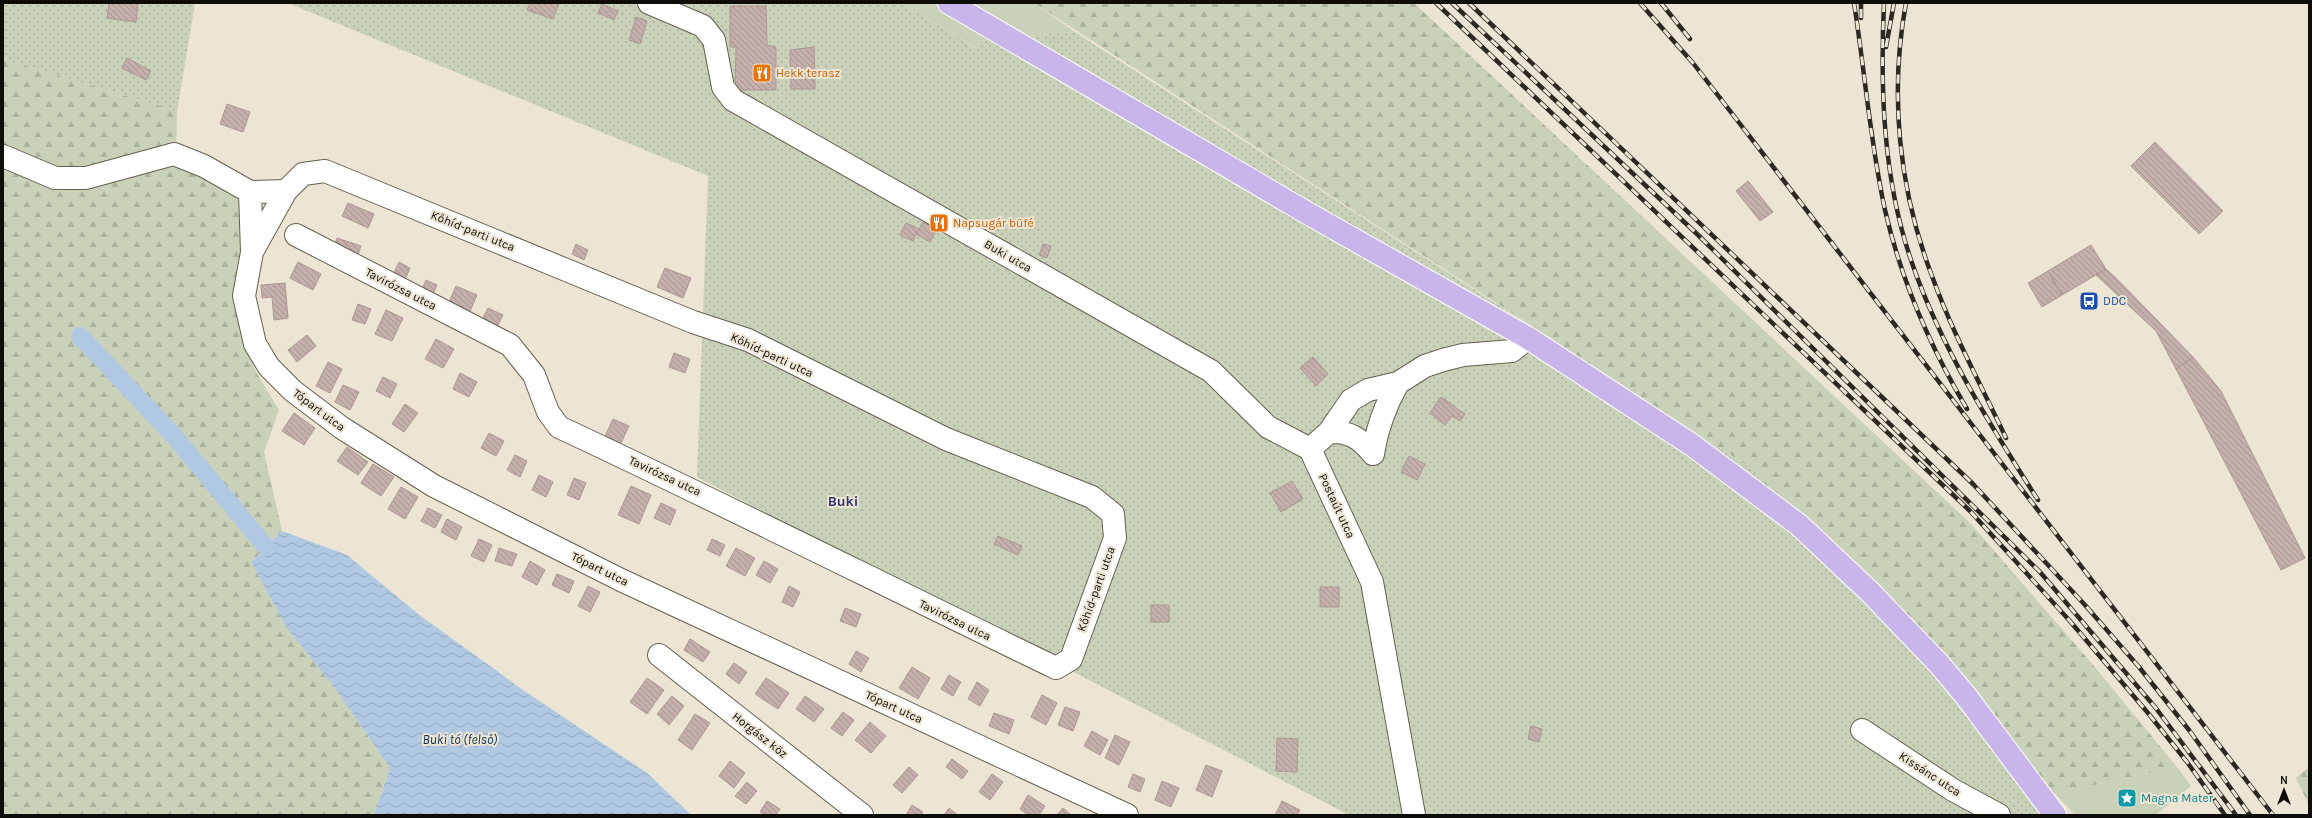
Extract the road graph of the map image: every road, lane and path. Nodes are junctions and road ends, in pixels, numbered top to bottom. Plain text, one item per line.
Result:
1 (649, 3) edge
2 (949, 3) edge
3 (3, 156) edge
4 (286, 191) junction
5 (250, 192) junction
6 (296, 235) dead end
7 (252, 252) junction
8 (1528, 338) junction
9 (1398, 383) junction
10 (1329, 432) junction
11 (1310, 449) junction
12 (659, 655) dead end
13 (1071, 660) joint
14 (1862, 730) dead end
15 (862, 815) edge
16 (1126, 815) edge
17 (1414, 815) edge
18 (1999, 815) edge
19 (2055, 815) edge

1 - 11 street, Buki utca
2 - 8 main road
3 - 5 street
4 - 5 street
4 - 7 street, Tópart utca
4 - 13 street, Kőhíd-parti utca
5 - 7 street
6 - 13 street, Tavirózsa utca
7 - 16 street, Tópart utca
8 - 9 street
8 - 19 main road
9 - 10 street
9 - 10 street
10 - 11 street
11 - 17 street, Postaút utca
12 - 15 street, Horgász köz
14 - 18 street, Kissánc utca

